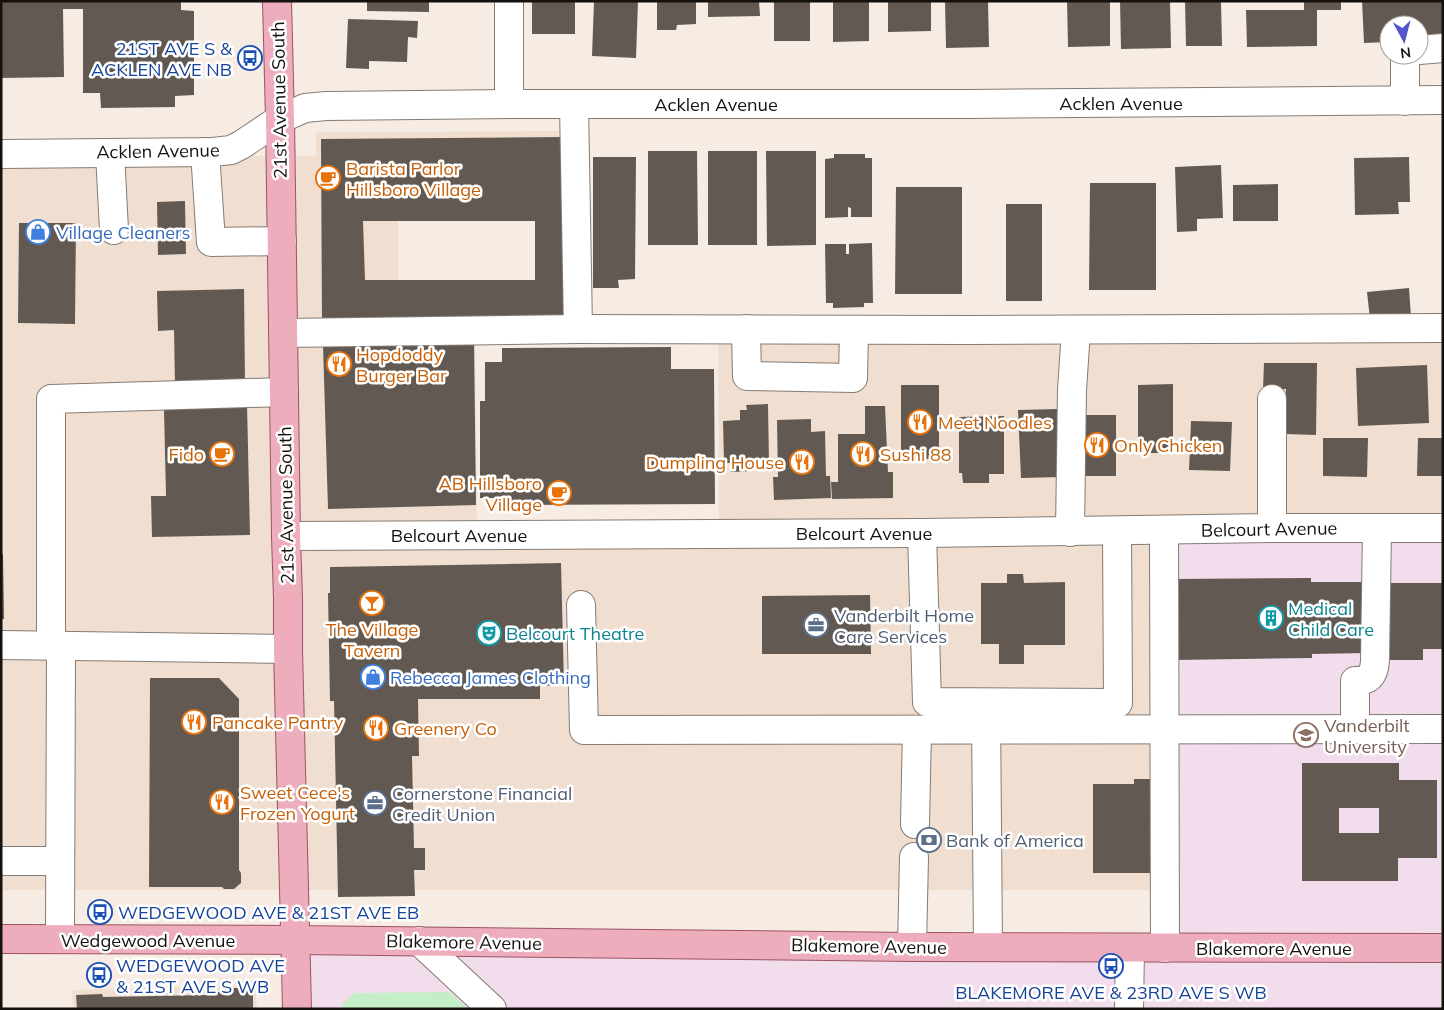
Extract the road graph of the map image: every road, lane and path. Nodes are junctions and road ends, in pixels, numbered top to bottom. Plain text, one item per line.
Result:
1 (277, 1) edge
2 (509, 1) edge
3 (1443, 48) edge
4 (1429, 49) edge
5 (1405, 65) edge
6 (1443, 100) edge
7 (1405, 101) junction
8 (509, 104) junction
9 (574, 104) junction
10 (280, 118) junction
11 (205, 152) junction
12 (110, 153) junction
13 (1, 154) edge
14 (114, 230) dead end
15 (282, 241) junction
16 (1443, 328) edge
17 (578, 329) junction
18 (746, 329) junction
19 (854, 330) junction
20 (1076, 330) junction
21 (283, 333) junction
22 (284, 392) junction
23 (1272, 399) dead end
24 (1272, 528) junction
25 (1377, 528) junction
26 (1443, 528) edge
27 (1164, 530) junction
28 (1117, 531) junction
29 (1070, 532) junction
30 (922, 533) junction
31 (286, 536) junction
32 (581, 605) dead end
33 (1, 645) edge
34 (56, 646) junction
35 (288, 649) junction
36 (927, 702) junction
37 (986, 703) junction
38 (1164, 729) junction
39 (1355, 729) junction
40 (1443, 729) edge
41 (922, 730) junction
42 (986, 730) junction
43 (915, 824) dead end
44 (914, 856) dead end
45 (1, 861) edge
46 (60, 861) junction
47 (1, 939) edge
48 (60, 940) junction
49 (295, 940) junction
50 (419, 941) junction
51 (912, 947) junction
52 (988, 947) junction
53 (1130, 948) junction
54 (1165, 948) junction
55 (1443, 948) edge
56 (297, 1009) edge
57 (492, 1009) edge
58 (1129, 1009) edge

1 - 10 main road, 21st Avenue South
2 - 8 street
3 - 4 street
5 - 7 street
6 - 7 street, Acklen Avenue
7 - 9 street, Acklen Avenue
8 - 9 street, Acklen Avenue
8 - 10 street, Acklen Avenue
9 - 17 street
10 - 11 street, Acklen Avenue
10 - 15 main road, 21st Avenue South
11 - 12 street, Acklen Avenue
11 - 15 street
12 - 13 street, Acklen Avenue
12 - 14 street
15 - 21 main road, 21st Avenue South
16 - 20 street
17 - 18 street
17 - 21 street
18 - 19 street
18 - 19 street
19 - 20 street
20 - 29 street
21 - 22 main road, 21st Avenue South
22 - 31 main road, 21st Avenue South
22 - 34 street
23 - 24 street
24 - 25 street, Belcourt Avenue
24 - 27 street, Belcourt Avenue
25 - 26 street, Belcourt Avenue
25 - 39 street
27 - 28 street, Belcourt Avenue
27 - 38 street
28 - 29 street, Belcourt Avenue
28 - 37 street
29 - 30 street, Belcourt Avenue
30 - 31 street, Belcourt Avenue
30 - 36 street
31 - 35 main road, 21st Avenue South
32 - 41 street
33 - 34 street
34 - 35 street
34 - 46 street
35 - 49 main road, 21st Avenue South
36 - 37 street
36 - 41 street
37 - 42 street
38 - 39 street
38 - 42 street
38 - 54 street
39 - 40 street
41 - 42 street
41 - 43 street
42 - 52 street
44 - 51 street
45 - 46 street
46 - 48 street
47 - 48 main road, Wedgewood Avenue
48 - 49 main road, Wedgewood Avenue
49 - 50 main road, Blakemore Avenue
49 - 56 main road, 21st Avenue South
50 - 51 main road, Blakemore Avenue
50 - 57 street
51 - 52 main road, Blakemore Avenue
52 - 53 main road, Blakemore Avenue
53 - 54 main road, Blakemore Avenue
53 - 58 street
54 - 55 main road, Blakemore Avenue

